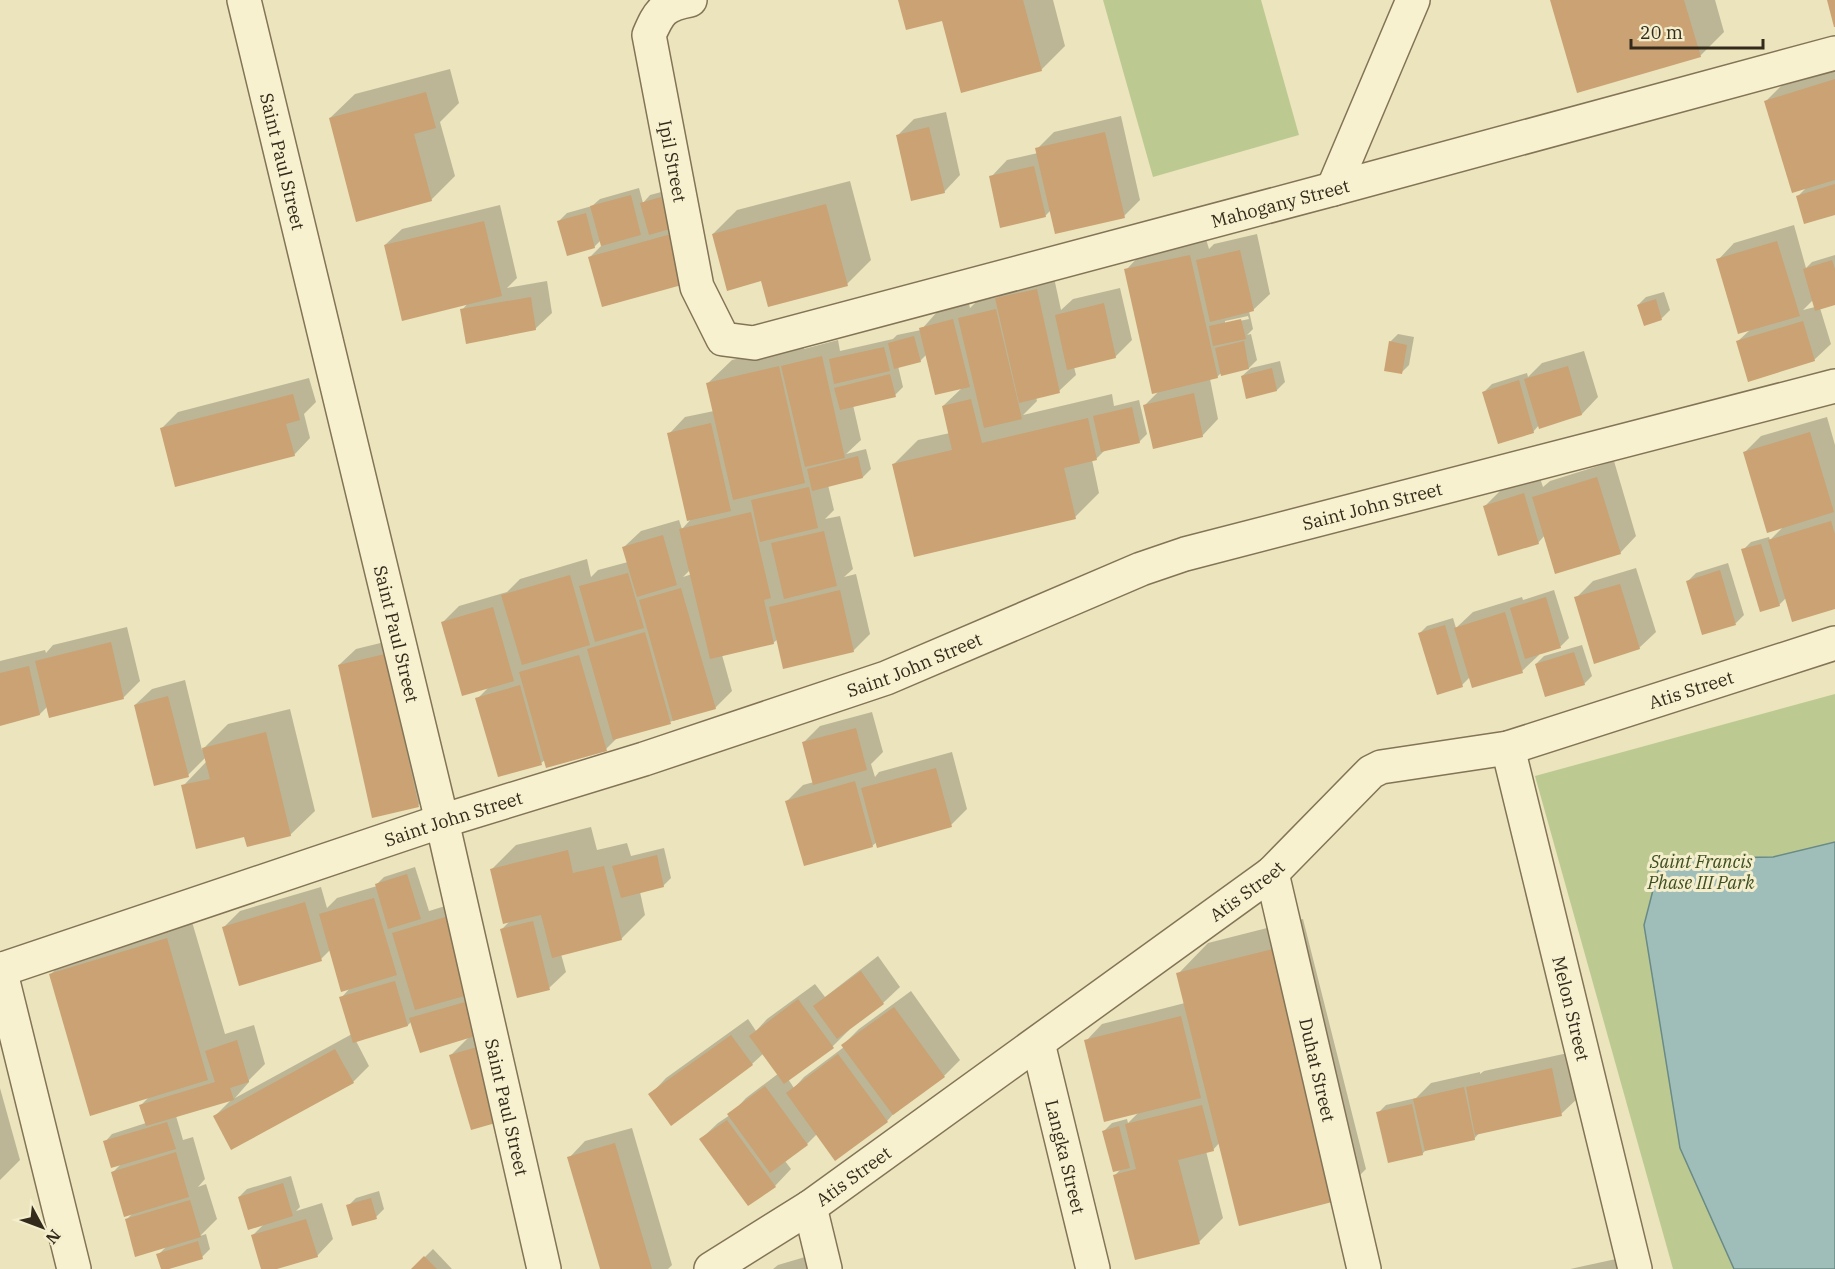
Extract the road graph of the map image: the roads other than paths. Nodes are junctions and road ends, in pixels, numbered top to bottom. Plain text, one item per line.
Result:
1 (244, 0) edge
2 (690, 0) edge
3 (1413, 0) edge
4 (1835, 53) edge
5 (1334, 189) junction
6 (723, 339) joint
7 (1835, 386) edge
8 (1835, 643) edge
9 (1508, 748) junction
10 (442, 821) junction
11 (1272, 873) junction
12 (0, 970) edge
13 (1038, 1043) junction
14 (810, 1207) junction
15 (74, 1269) edge
16 (544, 1269) edge
17 (711, 1269) edge
18 (825, 1269) edge
19 (1093, 1269) edge
20 (1364, 1269) edge
21 (1635, 1269) edge

1 - 10 street, Saint Paul Street
2 - 6 street, Ipil Street
3 - 5 street
4 - 5 street, Mahogany Street
5 - 6 street, Mahogany Street
7 - 10 street, Saint John Street
8 - 9 street, Atis Street
9 - 11 street, Atis Street
9 - 21 street, Melon Street
10 - 12 street, Saint John Street
10 - 16 street, Saint Paul Street
11 - 13 street, Atis Street
11 - 20 street, Duhat Street
12 - 15 street
13 - 14 street, Atis Street
13 - 19 street, Langka Street
14 - 17 street, Atis Street
14 - 18 street

